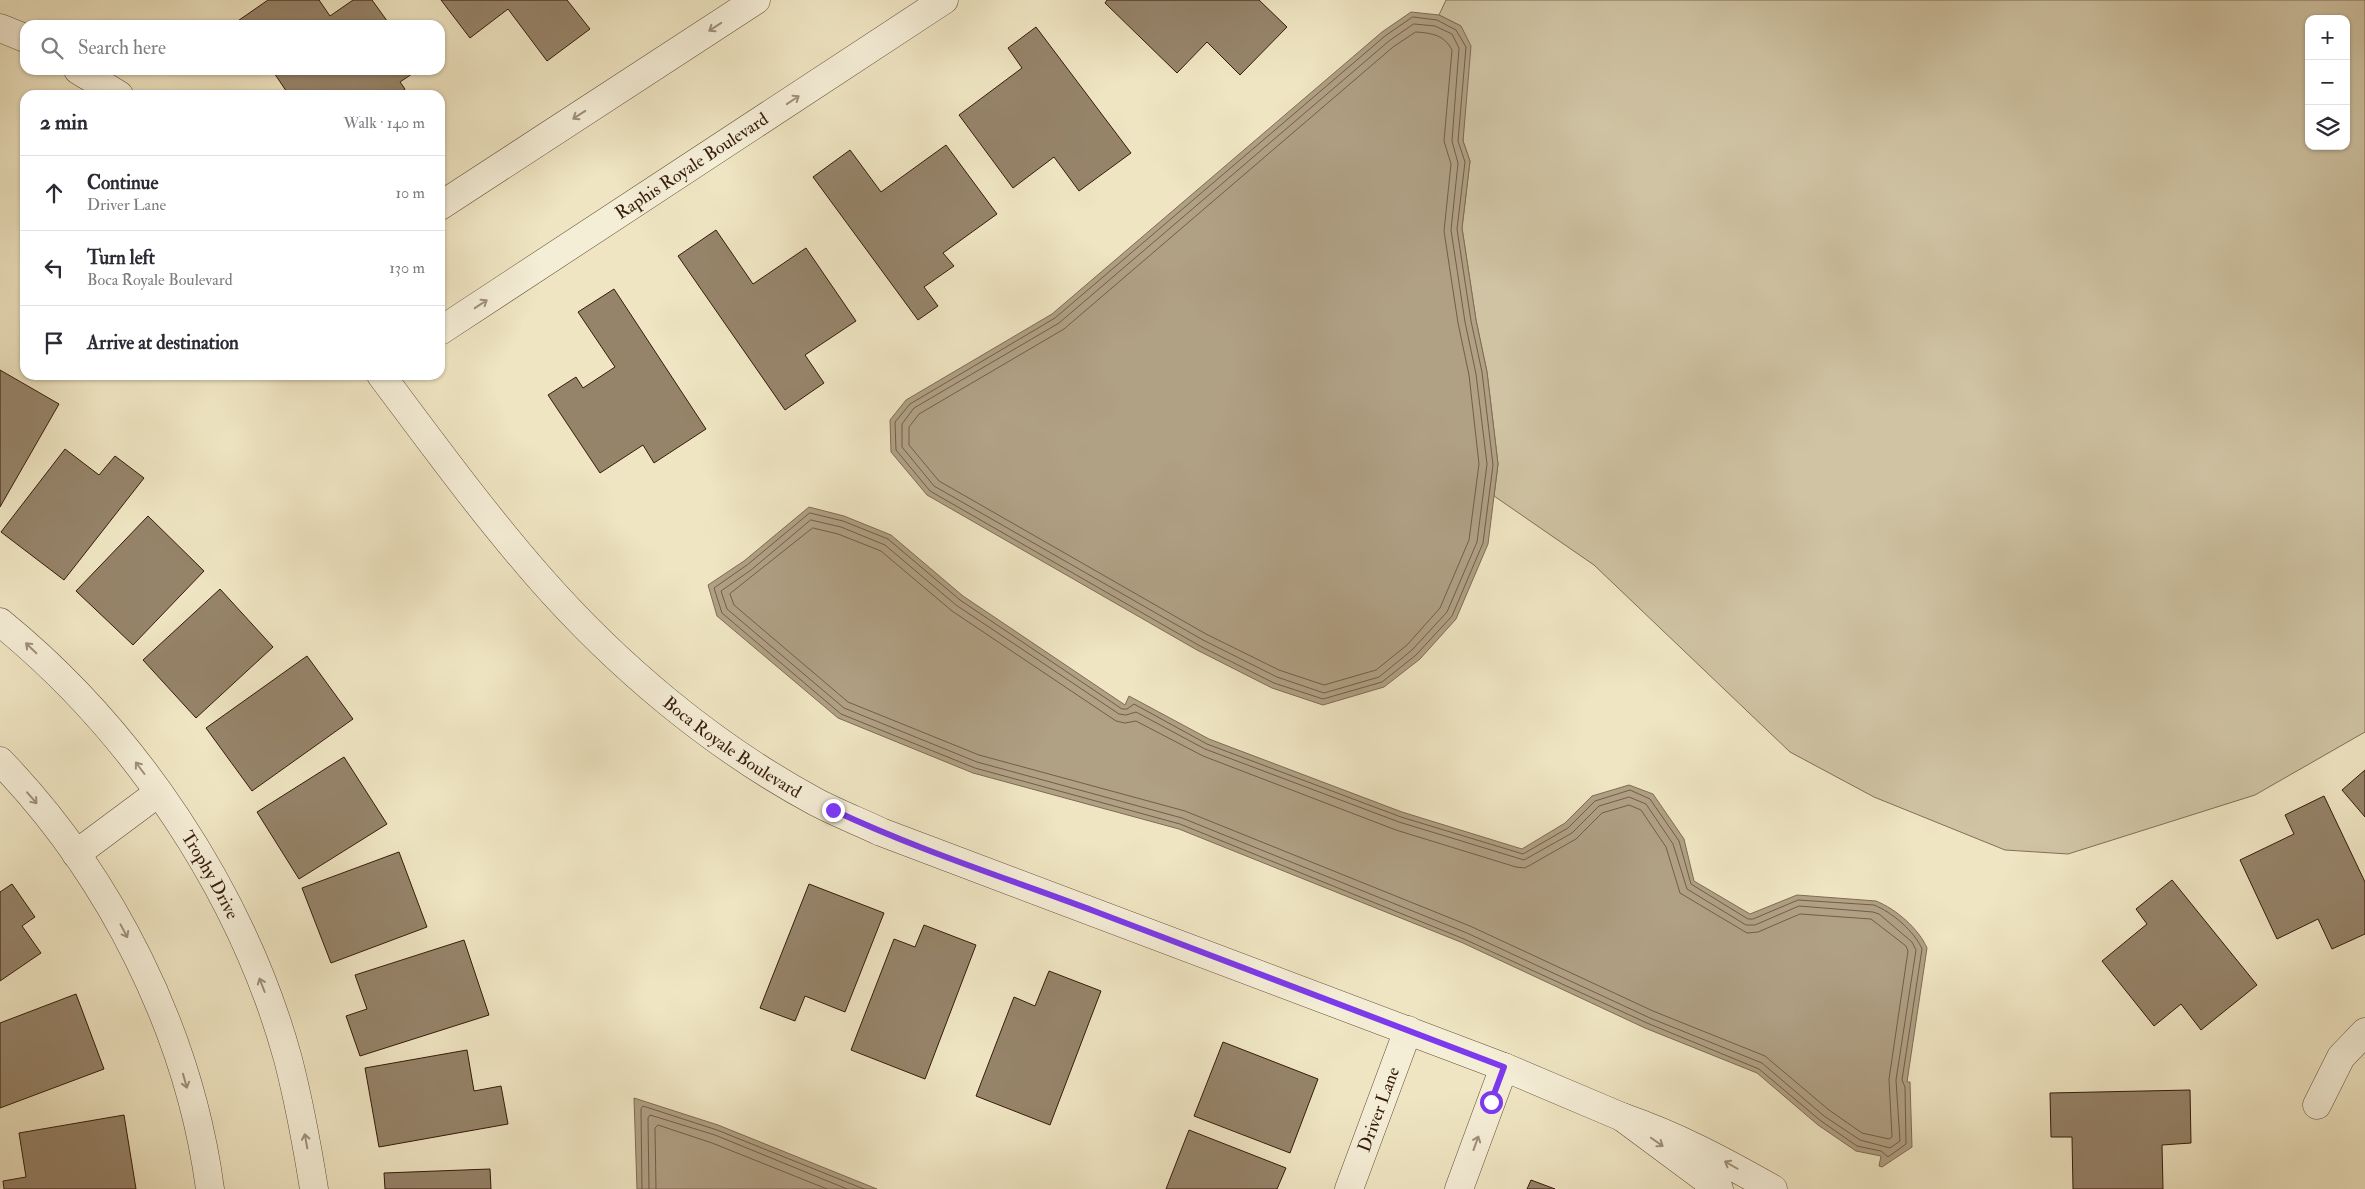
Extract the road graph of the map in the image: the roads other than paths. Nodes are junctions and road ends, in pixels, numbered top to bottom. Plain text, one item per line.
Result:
1 (756, 0) edge
2 (944, 0) edge
3 (0, 28) edge
4 (20, 36) edge
5 (86, 75) edge
6 (111, 90) edge
7 (445, 203) edge
8 (445, 327) edge
9 (385, 380) edge
10 (0, 622) edge
11 (0, 761) edge
12 (158, 793) junction
13 (76, 854) junction
14 (1408, 1030) junction
15 (2365, 1032) edge
16 (1504, 1067) junction
17 (2317, 1104) dead end
18 (1622, 1117) junction
19 (210, 1189) edge
20 (314, 1189) edge
21 (1349, 1189) edge
22 (1459, 1189) edge
23 (1719, 1189) edge
24 (1773, 1189) edge

1 -> 7 street
8 -> 2 street, Raphis Royale Boulevard
3 - 4 street
5 - 6 street
9 - 14 street, Boca Royale Boulevard
12 -> 10 street, Trophy Drive
11 -> 13 street
12 - 13 street
20 -> 12 street, Trophy Drive
13 -> 19 street
14 - 16 street, Boca Royale Boulevard
14 - 21 street, Driver Lane
15 - 17 street
16 - 18 street, Boca Royale Boulevard
22 -> 16 street
18 -> 23 street, Boca Royale Boulevard
24 -> 18 street, Boca Royale Boulevard

